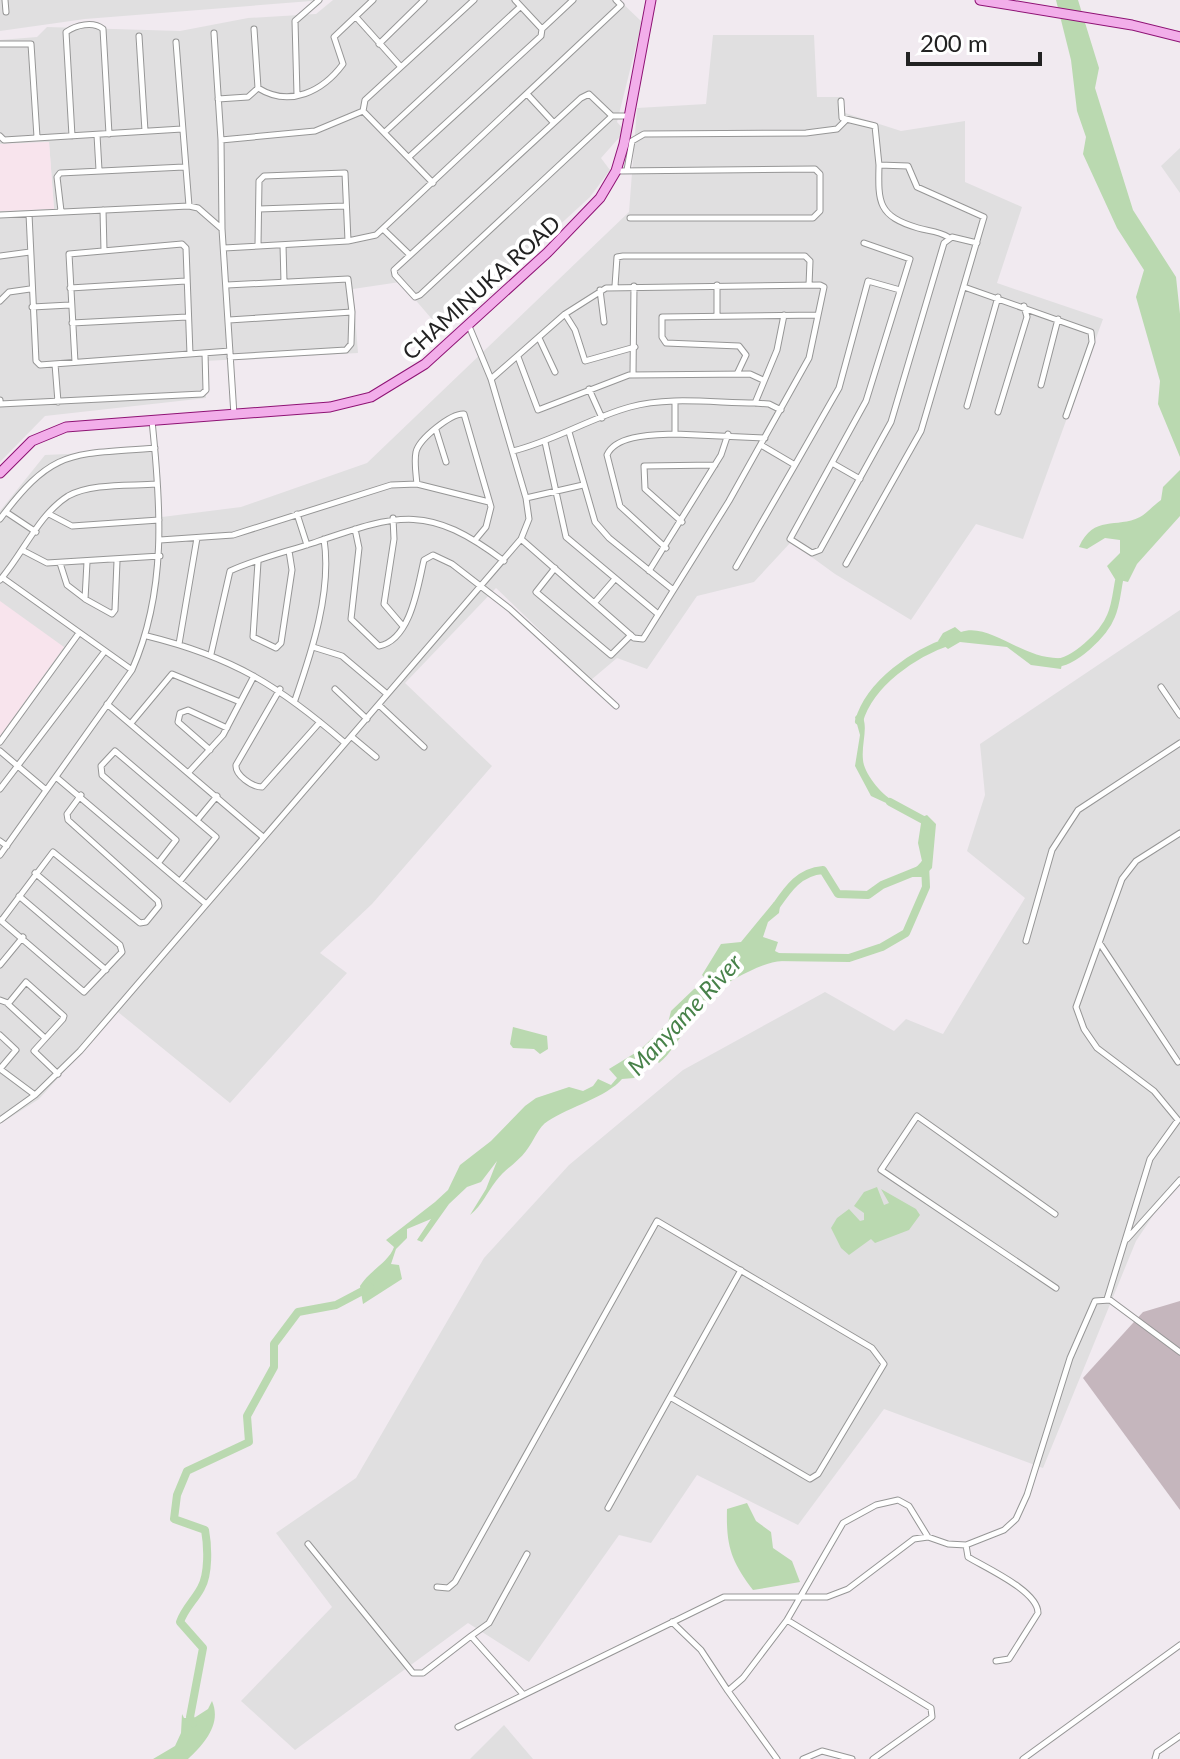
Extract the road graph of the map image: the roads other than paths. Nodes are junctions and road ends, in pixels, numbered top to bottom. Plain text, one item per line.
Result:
1 (5, 0) edge
2 (319, 0) edge
3 (373, 0) edge
4 (424, 0) edge
5 (474, 0) edge
6 (515, 0) edge
7 (573, 0) edge
8 (616, 0) edge
9 (980, 0) edge
10 (652, 2) edge
11 (520, 7) junction
12 (6, 12) dead end
13 (356, 17) junction
14 (254, 29) dead end
15 (542, 29) junction
16 (214, 33) dead end
17 (139, 36) dead end
18 (1180, 37) edge
19 (176, 42) dead end
20 (0, 44) edge
21 (379, 44) junction
22 (401, 67) junction
23 (258, 88) junction
24 (297, 95) junction
25 (528, 95) junction
26 (218, 99) junction
27 (841, 101) dead end
28 (363, 111) junction
29 (612, 116) junction
30 (631, 116) junction
31 (846, 120) junction
32 (553, 122) junction
33 (182, 129) junction
34 (145, 131) junction
35 (386, 131) junction
36 (109, 134) junction
37 (97, 135) junction
38 (0, 136) edge
39 (72, 136) junction
40 (37, 137) junction
41 (221, 140) junction
42 (409, 157) junction
43 (879, 165) junction
44 (184, 167) junction
45 (99, 170) junction
46 (627, 170) junction
47 (616, 171) junction
48 (433, 183) junction
49 (189, 206) junction
50 (345, 206) junction
51 (259, 209) junction
52 (103, 210) junction
53 (61, 211) junction
54 (29, 214) junction
55 (0, 215) edge
56 (630, 218) dead end
57 (222, 229) junction
58 (383, 229) junction
59 (948, 237) junction
60 (348, 241) junction
61 (864, 243) dead end
62 (977, 243) junction
63 (258, 245) junction
64 (283, 245) junction
65 (224, 248) junction
66 (104, 251) junction
67 (30, 252) junction
68 (410, 255) junction
69 (0, 256) edge
70 (186, 281) junction
71 (284, 282) junction
72 (227, 285) junction
73 (717, 285) junction
74 (809, 285) junction
75 (615, 286) junction
76 (634, 286) junction
77 (964, 287) junction
78 (70, 288) junction
79 (30, 289) junction
80 (600, 290) junction
81 (900, 290) junction
82 (998, 297) junction
83 (0, 301) edge
84 (70, 305) junction
85 (1024, 306) junction
86 (32, 307) junction
87 (352, 312) junction
88 (565, 314) junction
89 (784, 315) junction
90 (818, 315) junction
91 (717, 316) junction
92 (187, 317) junction
93 (1058, 319) junction
94 (229, 320) junction
95 (604, 322) dead end
96 (72, 323) junction
97 (469, 325) junction
98 (539, 338) junction
99 (635, 347) junction
100 (205, 353) junction
101 (190, 354) junction
102 (230, 354) junction
103 (518, 357) junction
104 (75, 362) junction
105 (55, 364) junction
106 (555, 372) dead end
107 (633, 374) junction
108 (737, 374) junction
109 (491, 379) junction
110 (763, 380) junction
111 (1041, 385) dead end
112 (589, 389) junction
113 (58, 402) junction
114 (0, 403) edge
115 (675, 403) junction
116 (755, 403) junction
117 (967, 406) dead end
118 (781, 410) junction
119 (998, 412) dead end
120 (234, 416) junction
121 (1066, 416) dead end
122 (602, 418) junction
123 (152, 421) junction
124 (436, 430) junction
125 (569, 432) junction
126 (675, 434) junction
127 (728, 434) junction
128 (765, 438) junction
129 (545, 442) junction
130 (761, 445) junction
131 (155, 448) junction
132 (513, 451) junction
133 (446, 462) dead end
134 (832, 463) junction
135 (715, 465) junction
136 (795, 465) junction
137 (0, 473) edge
138 (860, 479) junction
139 (156, 484) junction
140 (417, 484) junction
141 (583, 485) junction
142 (555, 492) junction
143 (526, 498) junction
144 (489, 502) junction
145 (6, 512) junction
146 (49, 514) junction
147 (297, 514) junction
148 (393, 518) junction
149 (0, 519) edge
150 (159, 520) junction
151 (682, 522) junction
152 (355, 529) junction
153 (36, 532) junction
154 (197, 538) junction
155 (324, 539) junction
156 (521, 539) junction
157 (160, 540) junction
158 (476, 540) junction
159 (307, 545) junction
160 (666, 548) junction
161 (22, 550) junction
162 (289, 551) junction
163 (160, 556) junction
164 (117, 561) junction
165 (258, 561) junction
166 (504, 561) junction
167 (87, 562) junction
168 (60, 563) junction
169 (846, 564) dead end
170 (736, 567) dead end
171 (555, 568) junction
172 (649, 572) junction
173 (1, 579) edge
174 (614, 580) junction
175 (481, 587) junction
176 (672, 589) junction
177 (85, 599) junction
178 (595, 602) junction
179 (658, 614) junction
180 (402, 625) junction
181 (79, 633) junction
182 (631, 635) junction
183 (147, 636) junction
184 (179, 644) junction
185 (313, 647) junction
186 (105, 651) junction
187 (211, 654) junction
188 (132, 670) junction
189 (254, 676) junction
190 (1161, 687) dead end
191 (280, 689) junction
192 (335, 689) dead end
193 (387, 694) junction
194 (295, 700) junction
195 (240, 702) junction
196 (107, 704) junction
197 (379, 705) junction
198 (616, 706) dead end
199 (1180, 715) edge
200 (367, 719) junction
201 (132, 722) junction
202 (320, 722) junction
203 (227, 728) junction
204 (352, 737) junction
205 (0, 742) edge
206 (345, 743) junction
207 (1180, 743) edge
208 (424, 747) dead end
209 (210, 750) junction
210 (0, 751) edge
211 (376, 757) dead end
212 (18, 769) junction
213 (189, 772) junction
214 (56, 777) junction
215 (0, 789) edge
216 (46, 790) junction
217 (81, 795) junction
218 (217, 796) junction
219 (198, 819) junction
220 (1180, 833) edge
221 (263, 837) junction
222 (0, 841) edge
223 (7, 846) junction
224 (0, 855) edge
225 (159, 862) junction
226 (35, 873) junction
227 (180, 881) junction
228 (19, 896) junction
229 (205, 903) junction
230 (1, 920) edge
231 (23, 937) junction
232 (1026, 941) dead end
233 (1100, 944) junction
234 (1, 961) edge
235 (106, 970) junction
236 (0, 1000) edge
237 (8, 1003) junction
238 (0, 1035) edge
239 (45, 1038) junction
240 (1178, 1062) edge
241 (0, 1069) edge
242 (58, 1074) junction
243 (35, 1095) junction
244 (0, 1120) edge
245 (1179, 1121) edge
246 (1180, 1180) edge
247 (1055, 1214) dead end
248 (1126, 1240) junction
249 (741, 1270) junction
250 (1056, 1288) dead end
251 (1107, 1299) junction
252 (1180, 1352) edge
253 (670, 1397) junction
254 (608, 1508) dead end
255 (928, 1537) junction
256 (308, 1544) dead end
257 (966, 1545) junction
258 (527, 1554) dead end
259 (437, 1587) dead end
260 (799, 1600) junction
261 (787, 1620) junction
262 (672, 1622) junction
263 (471, 1636) junction
264 (1180, 1645) edge
265 (996, 1661) dead end
266 (728, 1691) junction
267 (522, 1693) junction
268 (458, 1727) dead end
269 (1180, 1736) edge
270 (777, 1759) edge
271 (803, 1759) edge
272 (852, 1759) edge
273 (873, 1759) edge
274 (1023, 1759) edge
275 (1155, 1759) edge

1 - 12 street
2 - 24 street
3 - 13 street
4 - 21 street
5 - 22 street
6 - 11 street
7 - 15 street
8 - 25 street
9 - 18 main road
10 - 30 main road, CHAMINUKA ROAD
11 - 15 street
11 - 35 street
13 - 21 street
13 - 24 street
14 - 23 street
15 - 42 street
16 - 26 street
17 - 34 street
19 - 33 street
20 - 40 street
21 - 22 street
22 - 28 street
23 - 24 street
23 - 26 street
25 - 32 street
25 - 48 street
26 - 41 street
27 - 31 street
28 - 35 street
28 - 41 street
29 - 30 street
29 - 32 street
29 - 68 street
30 - 47 main road, CHAMINUKA ROAD
31 - 43 street
31 - 46 street
32 - 68 street
33 - 34 street
33 - 44 street
34 - 36 street
35 - 42 street
36 - 37 street
36 - 39 street
37 - 39 street
37 - 45 street
38 - 40 street
39 - 40 street
41 - 57 street
42 - 48 street
43 - 59 street
43 - 62 street
44 - 45 street
44 - 49 street
45 - 53 street
46 - 47 street
46 - 56 street
47 - 97 main road, CHAMINUKA ROAD
48 - 58 street
49 - 52 street
49 - 57 street
50 - 51 street
50 - 51 street
50 - 60 street
51 - 63 street
52 - 53 street
52 - 66 street
53 - 54 street
54 - 55 street
54 - 67 street
57 - 65 street
58 - 60 street
58 - 68 street
59 - 62 street
59 - 138 street
60 - 64 street
61 - 81 street
62 - 77 street
63 - 64 street
63 - 65 street
64 - 71 street
65 - 72 street
66 - 70 street
66 - 78 street
67 - 69 street
67 - 79 street
70 - 78 street
70 - 92 street
71 - 72 street
71 - 87 street
72 - 94 street
73 - 74 street
73 - 76 street
73 - 91 street
74 - 75 street
74 - 90 street
75 - 76 street
75 - 80 street
76 - 99 street
77 - 82 street
77 - 169 street
78 - 84 street
79 - 83 street
79 - 86 street
80 - 88 street
80 - 95 street
81 - 134 street
81 - 136 street
82 - 85 street
82 - 117 street
84 - 86 street
84 - 96 street
85 - 93 street
85 - 119 street
86 - 105 street
87 - 94 street
87 - 102 street
88 - 98 street
88 - 99 street
89 - 90 street
89 - 91 street
89 - 110 street
90 - 118 street
91 - 108 street
92 - 96 street
92 - 101 street
93 - 111 street
93 - 121 street
94 - 102 street
96 - 104 street
97 - 109 street
97 - 120 main road, CHAMINUKA ROAD
98 - 103 street
98 - 106 street
99 - 107 street
100 - 101 street
100 - 102 street
100 - 113 street
101 - 104 street
102 - 120 street
103 - 109 street
103 - 112 street
104 - 105 street
105 - 113 street
107 - 108 street
107 - 112 street
108 - 110 street
109 - 132 street
110 - 116 street
112 - 122 street
113 - 114 street
115 - 116 street
115 - 122 street
115 - 126 street
116 - 118 street
118 - 128 street
120 - 123 main road, CHAMINUKA ROAD
122 - 125 street
123 - 131 street
123 - 137 main road, CHAMINUKA ROAD
124 - 133 street
124 - 140 street
124 - 144 street
125 - 129 street
125 - 141 street
126 - 127 street
126 - 160 street
127 - 128 street
127 - 135 street
128 - 130 street
129 - 132 street
129 - 142 street
130 - 136 street
130 - 176 street
131 - 139 street
131 - 145 street
132 - 143 street
134 - 138 street
134 - 138 street
135 - 151 street
135 - 151 street
136 - 170 street
139 - 146 street
139 - 150 street
140 - 144 street
140 - 147 street
141 - 142 street
141 - 172 street
142 - 143 street
142 - 174 street
143 - 156 street
144 - 158 street
145 - 149 street
145 - 153 street
146 - 150 street
146 - 153 street
147 - 154 street
147 - 159 street
148 - 152 street
148 - 158 street
148 - 180 street
150 - 157 street
151 - 160 street
152 - 155 street
152 - 180 street
153 - 161 street
154 - 157 street
154 - 184 street
155 - 159 street
155 - 185 street
156 - 166 street
156 - 171 street
157 - 163 street
158 - 166 street
159 - 162 street
160 - 172 street
161 - 168 street
161 - 173 street
162 - 165 street
162 - 165 street
163 - 164 street
163 - 183 street
164 - 167 street
164 - 177 street
165 - 187 street
166 - 175 street
167 - 168 street
167 - 177 street
168 - 177 street
171 - 178 street
171 - 182 street
172 - 176 street
173 - 181 street
174 - 178 street
174 - 179 street
175 - 180 street
175 - 193 street
175 - 198 street
176 - 179 street
178 - 182 street
179 - 182 street
181 - 186 street
181 - 205 street
183 - 184 street
183 - 188 street
184 - 187 street
185 - 193 street
185 - 194 street
186 - 188 street
186 - 212 street
187 - 189 street
188 - 196 street
189 - 191 street
189 - 195 street
190 - 199 street
191 - 194 street
191 - 202 street
192 - 200 street
193 - 197 street
194 - 202 street
195 - 201 street
195 - 203 street
196 - 201 street
196 - 214 street
197 - 200 street
197 - 208 street
200 - 204 street
201 - 213 street
202 - 206 street
203 - 209 street
203 - 209 street
204 - 206 street
204 - 211 street
206 - 221 street
207 - 232 street
209 - 213 street
210 - 212 street
212 - 215 street
212 - 216 street
213 - 218 street
214 - 216 street
214 - 217 street
216 - 223 street
217 - 225 street
217 - 226 street
218 - 219 street
218 - 221 street
219 - 225 street
219 - 227 street
220 - 233 street
221 - 229 street
222 - 223 street
223 - 224 street
225 - 227 street
226 - 228 street
226 - 235 street
227 - 229 street
228 - 230 street
228 - 235 street
229 - 242 street
230 - 231 street
231 - 234 street
231 - 235 street
233 - 240 street
233 - 245 street
236 - 237 street
237 - 239 street
237 - 239 street
238 - 241 street
239 - 242 street
241 - 243 street
242 - 243 street
243 - 244 street
245 - 248 street
246 - 248 street
247 - 250 street
248 - 251 street
249 - 253 street
249 - 253 street
249 - 259 street
251 - 252 street
251 - 257 street
253 - 254 street
255 - 257 street
255 - 260 street
255 - 260 street
256 - 263 street
257 - 265 street
258 - 263 street
260 - 261 street
260 - 262 street
261 - 266 street
261 - 273 street
262 - 266 street
262 - 267 street
263 - 267 street
264 - 274 street
266 - 270 street
267 - 268 street
269 - 275 street
271 - 272 street

